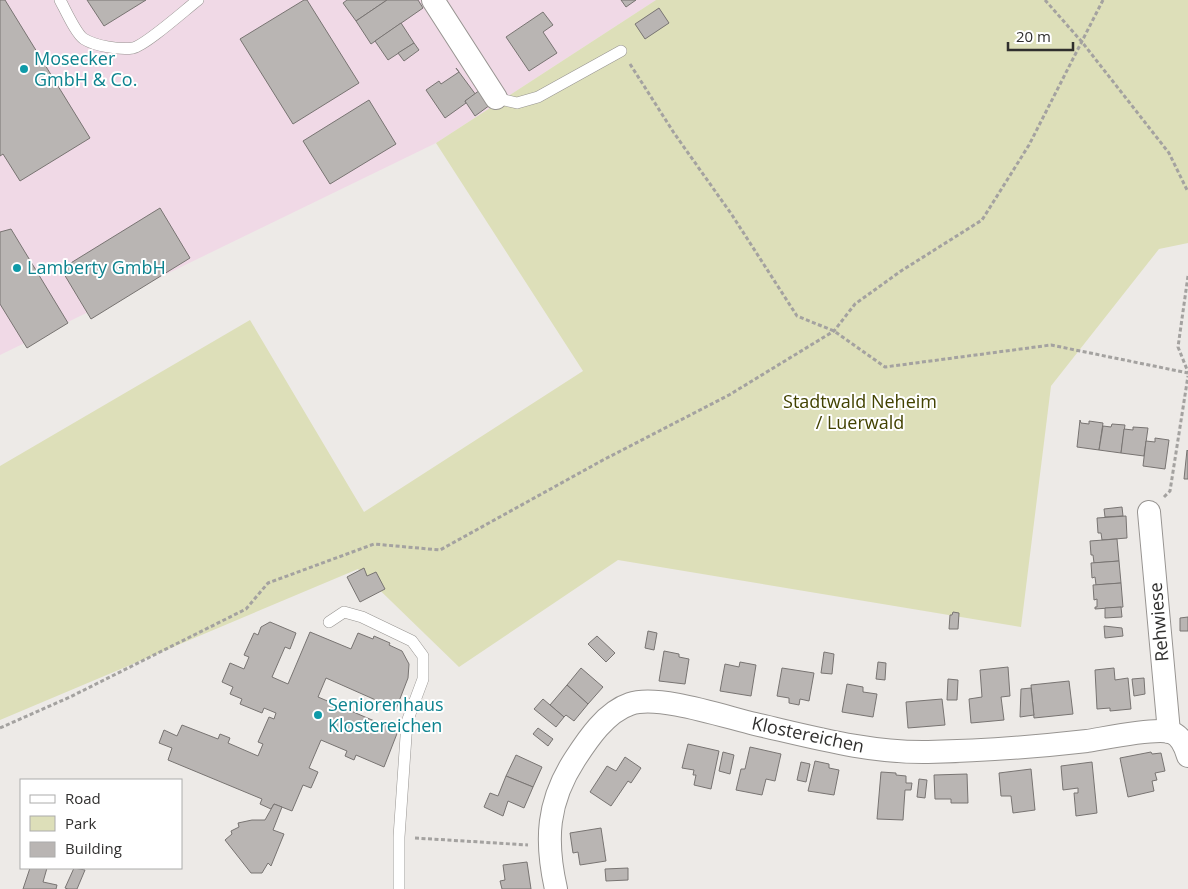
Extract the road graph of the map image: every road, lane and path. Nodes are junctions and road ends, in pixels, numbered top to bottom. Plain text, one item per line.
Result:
1 (60, 0) edge
2 (198, 0) edge
3 (433, 0) edge
4 (1046, 0) edge
5 (1103, 0) edge
6 (1082, 42) junction
7 (621, 51) joint
8 (496, 98) joint
9 (1188, 192) edge
10 (1188, 276) edge
11 (834, 331) junction
12 (1188, 374) edge
13 (1149, 512) joint
14 (329, 622) dead end
15 (0, 728) edge
16 (1170, 732) junction
17 (1188, 756) edge
18 (399, 837) junction
19 (549, 846) junction
20 (399, 889) edge
21 (556, 889) edge

1 - 2 lane
3 - 8 street
4 - 6 path
5 - 6 path
6 - 9 path
6 - 11 path
7 - 8 lane
7 - 11 path
10 - 12 path
11 - 12 path
11 - 15 path
12 - 13 path
13 - 16 street, Rehwiese
14 - 18 lane
16 - 17 street
16 - 19 street, Klostereichen
18 - 19 path
18 - 20 lane
19 - 21 street, Klostereichen

